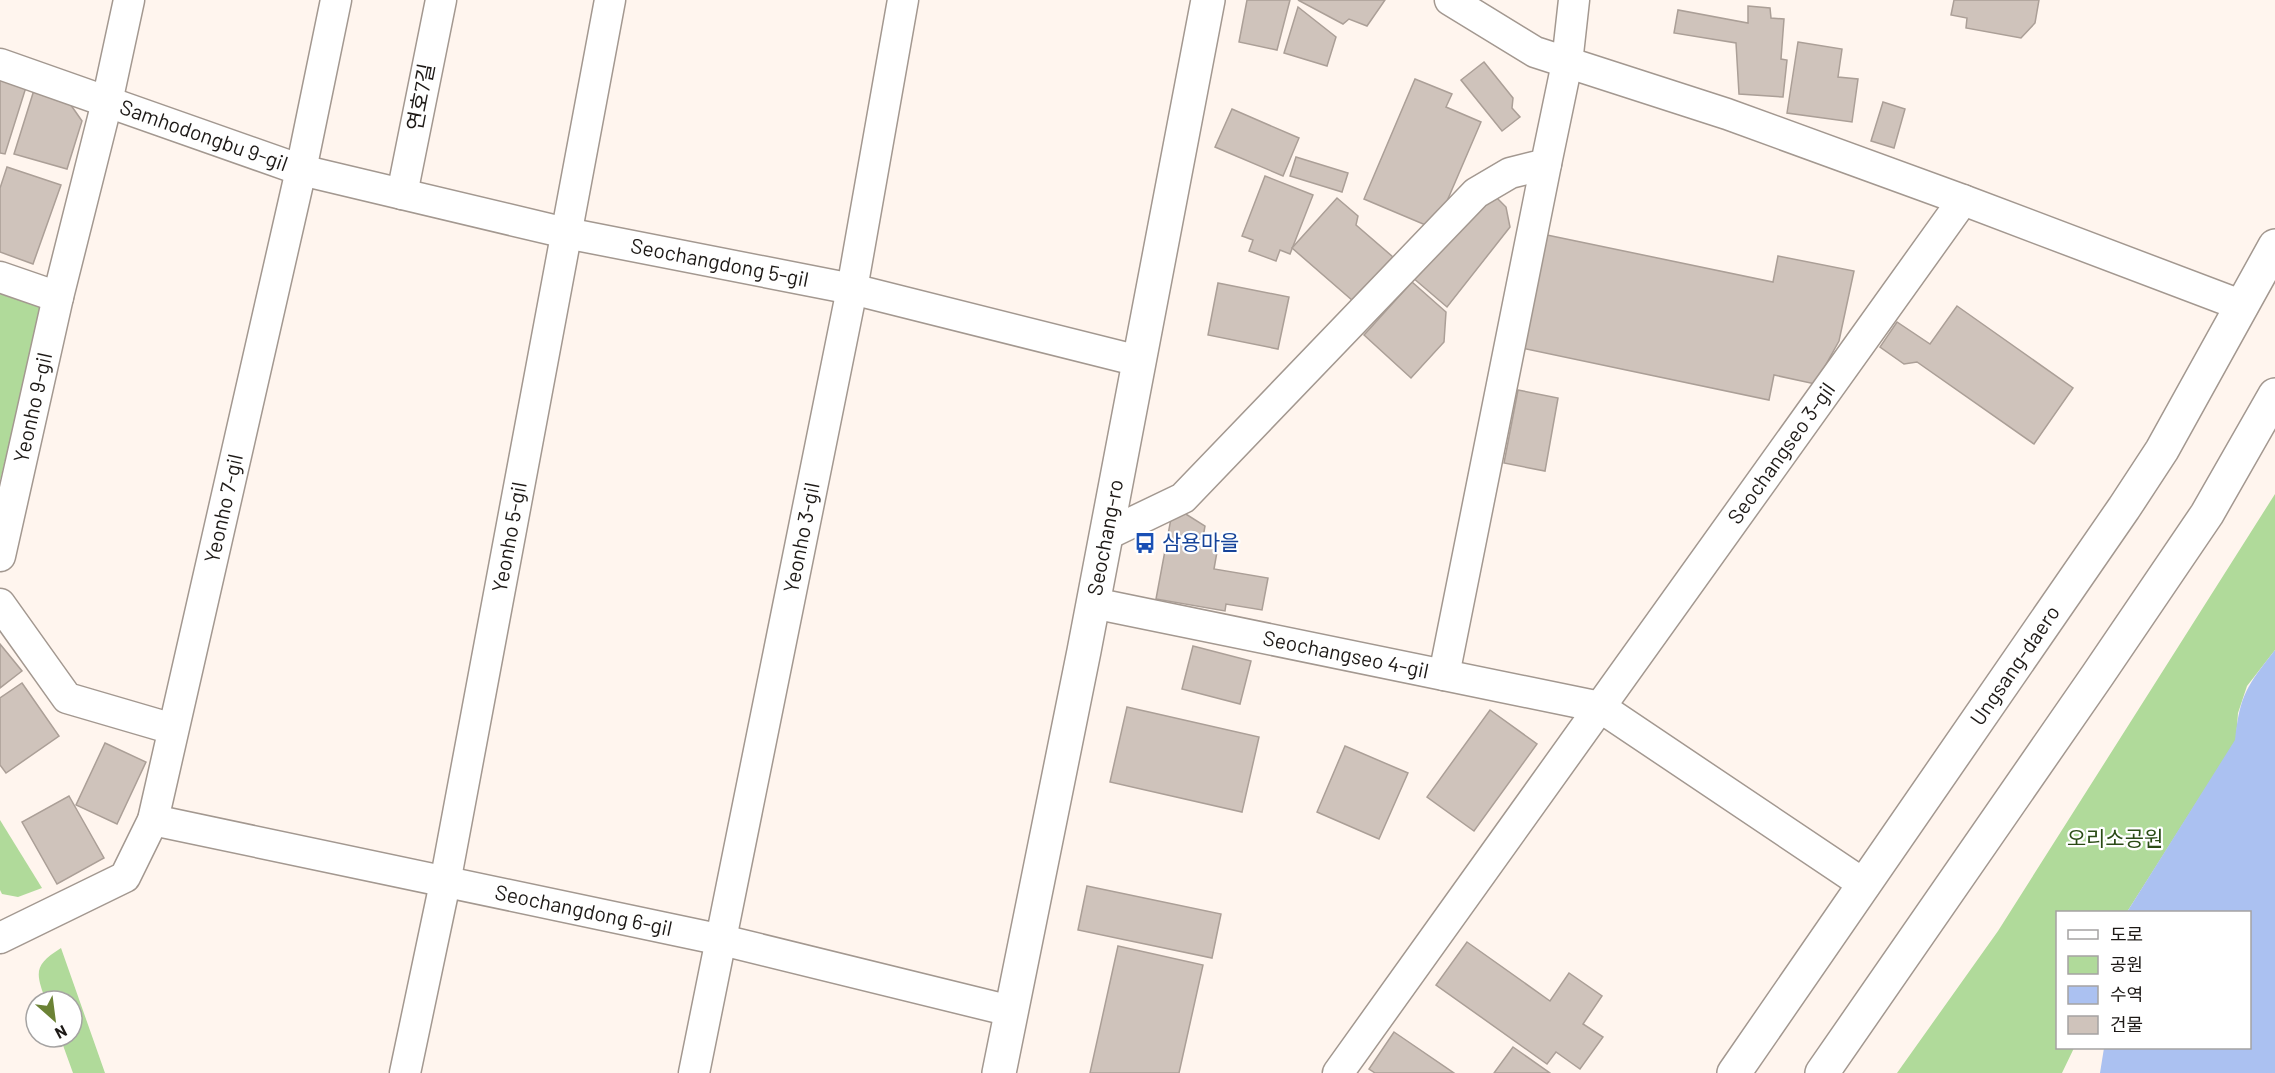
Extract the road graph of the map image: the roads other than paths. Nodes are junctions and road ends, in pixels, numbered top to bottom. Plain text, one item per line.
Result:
1 (129, 0) edge
2 (336, 0) edge
3 (441, 0) edge
4 (610, 0) edge
5 (903, 0) edge
6 (1208, 0) edge
7 (1450, 0) edge
8 (1574, 0) edge
9 (1567, 63) junction
10 (0, 64) edge
11 (107, 102) junction
12 (1546, 164) junction
13 (301, 170) junction
14 (402, 194) junction
15 (1963, 200) junction
16 (566, 233) junction
17 (2275, 246) edge
18 (0, 277) edge
19 (852, 289) junction
20 (58, 297) junction
21 (2243, 306) junction
22 (1139, 361) junction
23 (2275, 395) edge
24 (1106, 535) junction
25 (0, 556) edge
26 (1093, 603) junction
27 (0, 604) edge
28 (1444, 675) junction
29 (1600, 707) junction
30 (173, 729) junction
31 (153, 820) junction
32 (445, 883) junction
33 (1865, 885) junction
34 (0, 938) edge
35 (722, 940) junction
36 (1011, 1011) junction
37 (405, 1073) edge
38 (694, 1073) edge
39 (999, 1073) edge
40 (1338, 1073) edge
41 (1734, 1073) edge
42 (1822, 1073) edge

1 - 11 street, Samhodongbu 9-gil
2 - 13 street, Yeonho 7-gil
3 - 14 street, 연호7길
4 - 16 street, Yeonho 5-gil
5 - 19 street, Yeonho 3-gil
6 - 22 main road, Seochang-ro
7 - 9 street
8 - 9 street
9 - 12 street
9 - 15 street
10 - 11 street, Samhodongbu 9-gil
11 - 13 street, Samhodongbu 9-gil
11 - 20 street, Yeonho 9-gil
12 - 24 street
12 - 28 street
13 - 14 street, Seochangdong 5-gil
13 - 30 street, Yeonho 7-gil
14 - 16 street, Seochangdong 5-gil
15 - 21 street
15 - 29 street, Seochangseo 3-gil
16 - 19 street, Seochangdong 5-gil
16 - 32 street, Yeonho 5-gil
17 - 21 main road, Ungsang-daero
18 - 20 street
19 - 22 street, Seochangdong 5-gil
19 - 35 street, Yeonho 3-gil
20 - 25 street, Yeonho 9-gil
21 - 33 main road, Ungsang-daero
22 - 24 main road, Seochang-ro
23 - 42 main road
24 - 26 main road, Seochang-ro
26 - 28 street, Seochangseo 4-gil
26 - 36 main road, Seochang-ro
27 - 30 street
28 - 29 street, Seochangseo 4-gil
29 - 33 street, Seochangseo 4-gil
29 - 40 street
30 - 31 street, Yeonho 7-gil
31 - 32 street, Seochangdong 6-gil
31 - 34 street, Yeonho 7-gil
32 - 35 street, Seochangdong 6-gil
32 - 37 street, Yeonho 5-gil
33 - 41 main road, Ungsang-daero
35 - 36 street, Seochangdong 6-gil
35 - 38 street, Yeonho 3-gil
36 - 39 main road, Seochang-ro

